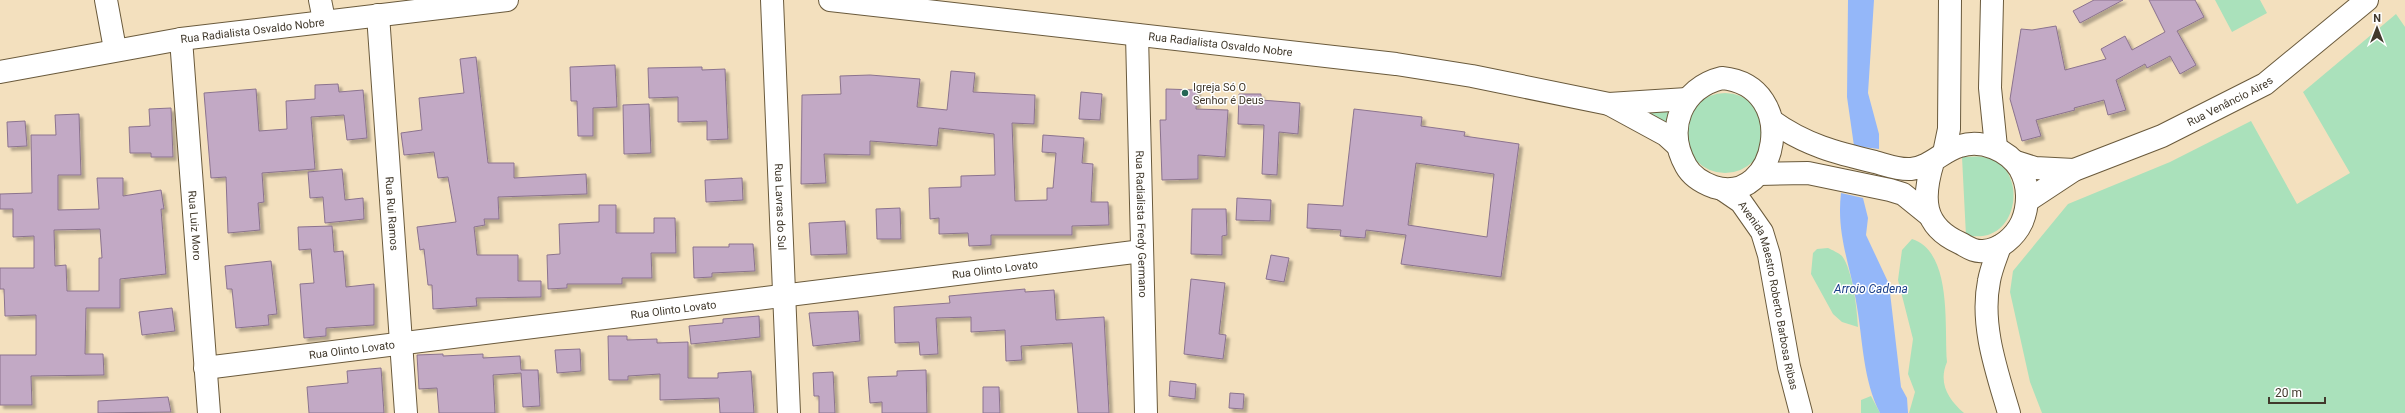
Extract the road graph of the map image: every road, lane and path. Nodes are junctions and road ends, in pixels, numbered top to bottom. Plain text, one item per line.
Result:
1 (106, 0) edge
2 (507, 0) edge
3 (772, 0) edge
4 (830, 0) edge
5 (1950, 0) edge
6 (1992, 0) edge
7 (2367, 0) edge
8 (322, 10) edge
9 (378, 15) junction
10 (1137, 34) junction
11 (181, 38) junction
12 (115, 49) junction
13 (0, 72) edge
14 (1687, 99) junction
15 (1609, 104) junction
16 (1772, 121) junction
17 (1677, 145) junction
18 (1996, 148) junction
19 (1938, 158) junction
20 (2016, 162) junction
21 (2074, 170) junction
22 (1759, 174) junction
23 (1722, 189) junction
24 (2027, 201) junction
25 (1929, 215) junction
26 (2000, 246) junction
27 (1142, 251) junction
28 (785, 296) junction
29 (401, 344) junction
30 (205, 368) junction
31 (208, 413) edge
32 (406, 413) edge
33 (789, 413) edge
34 (1146, 413) edge
35 (1801, 413) edge
36 (2009, 413) edge

1 - 12 street
2 - 9 street, Rua Radialista Osvaldo Nobre
3 - 28 street, Rua Lavras do Sul
4 - 10 street, Rua Radialista Osvaldo Nobre
5 - 19 street
6 - 18 street
7 - 21 street, Rua Venâncio Aires
8 - 9 street, Rua Radialista Osvaldo Nobre
8 - 11 street, Rua Radialista Osvaldo Nobre
9 - 29 street, Rua Rui Ramos
10 - 15 street, Rua Radialista Osvaldo Nobre
10 - 27 street, Rua Radialista Fredy Germano
11 - 12 street, Rua Radialista Osvaldo Nobre
11 - 30 street, Rua Luiz Moro
12 - 13 street, Rua Radialista Osvaldo Nobre
14 - 15 street, Rua Radialista Osvaldo Nobre
14 - 16 street
14 - 17 street
15 - 17 street, Rua Radialista Osvaldo Nobre
16 - 19 street
16 - 22 street
17 - 23 street
18 - 19 street
18 - 20 street
19 - 25 street
20 - 21 street, Rua Venâncio Aires
20 - 24 street
21 - 24 street, Rua Venâncio Aires
22 - 23 street
22 - 25 street
23 - 35 street, Avenida Maestro Roberto Barbosa Ribas
24 - 26 street
25 - 26 street
26 - 36 street
27 - 28 street, Rua Olinto Lovato
27 - 34 street, Rua Radialista Fredy Germano
28 - 29 street, Rua Olinto Lovato
28 - 33 street, Rua Lavras do Sul
29 - 30 street, Rua Olinto Lovato
29 - 32 street, Rua Rui Ramos
30 - 31 street, Rua Luiz Moro

